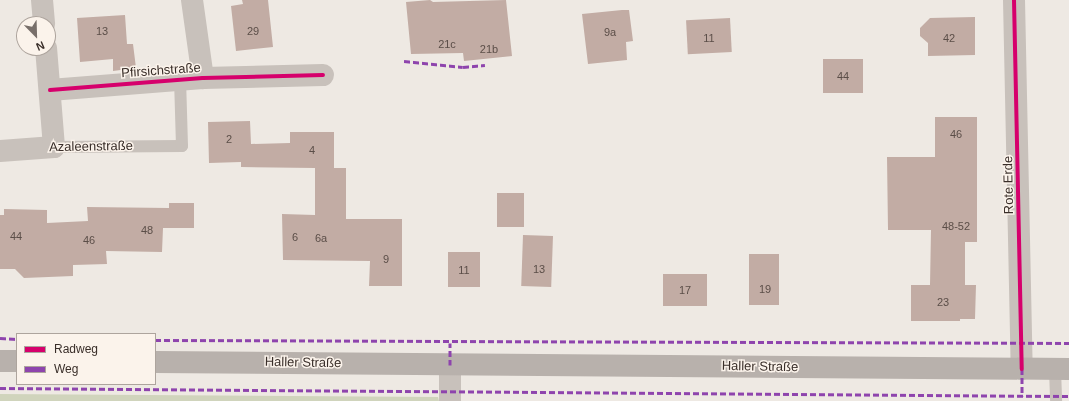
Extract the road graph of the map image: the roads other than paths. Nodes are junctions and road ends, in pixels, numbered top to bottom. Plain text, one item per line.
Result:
1 (42, 0) edge
2 (192, 0) edge
3 (1014, 0) edge
4 (43, 16) edge
5 (47, 56) edge
6 (323, 75) dead end
7 (202, 78) junction
8 (180, 80) junction
9 (50, 90) junction
10 (54, 147) junction
11 (0, 151) edge
12 (0, 361) edge
13 (16, 361) edge
14 (156, 362) edge
15 (450, 365) junction
16 (1022, 369) junction
17 (1062, 369) edge
18 (450, 401) edge
19 (1056, 401) edge

1 - 4 street
2 - 7 street
3 - 16 street, Rote Erde
5 - 9 street
6 - 7 street, Pfirsichstraße
7 - 8 street, Pfirsichstraße
8 - 9 street, Pfirsichstraße
8 - 10 lane, Azaleenstraße
9 - 10 street
10 - 11 street, Azaleenstraße
12 - 13 main road
14 - 15 main road, Haller Straße
15 - 16 main road, Haller Straße
15 - 18 street
16 - 17 main road, Haller Straße
17 - 19 lane

